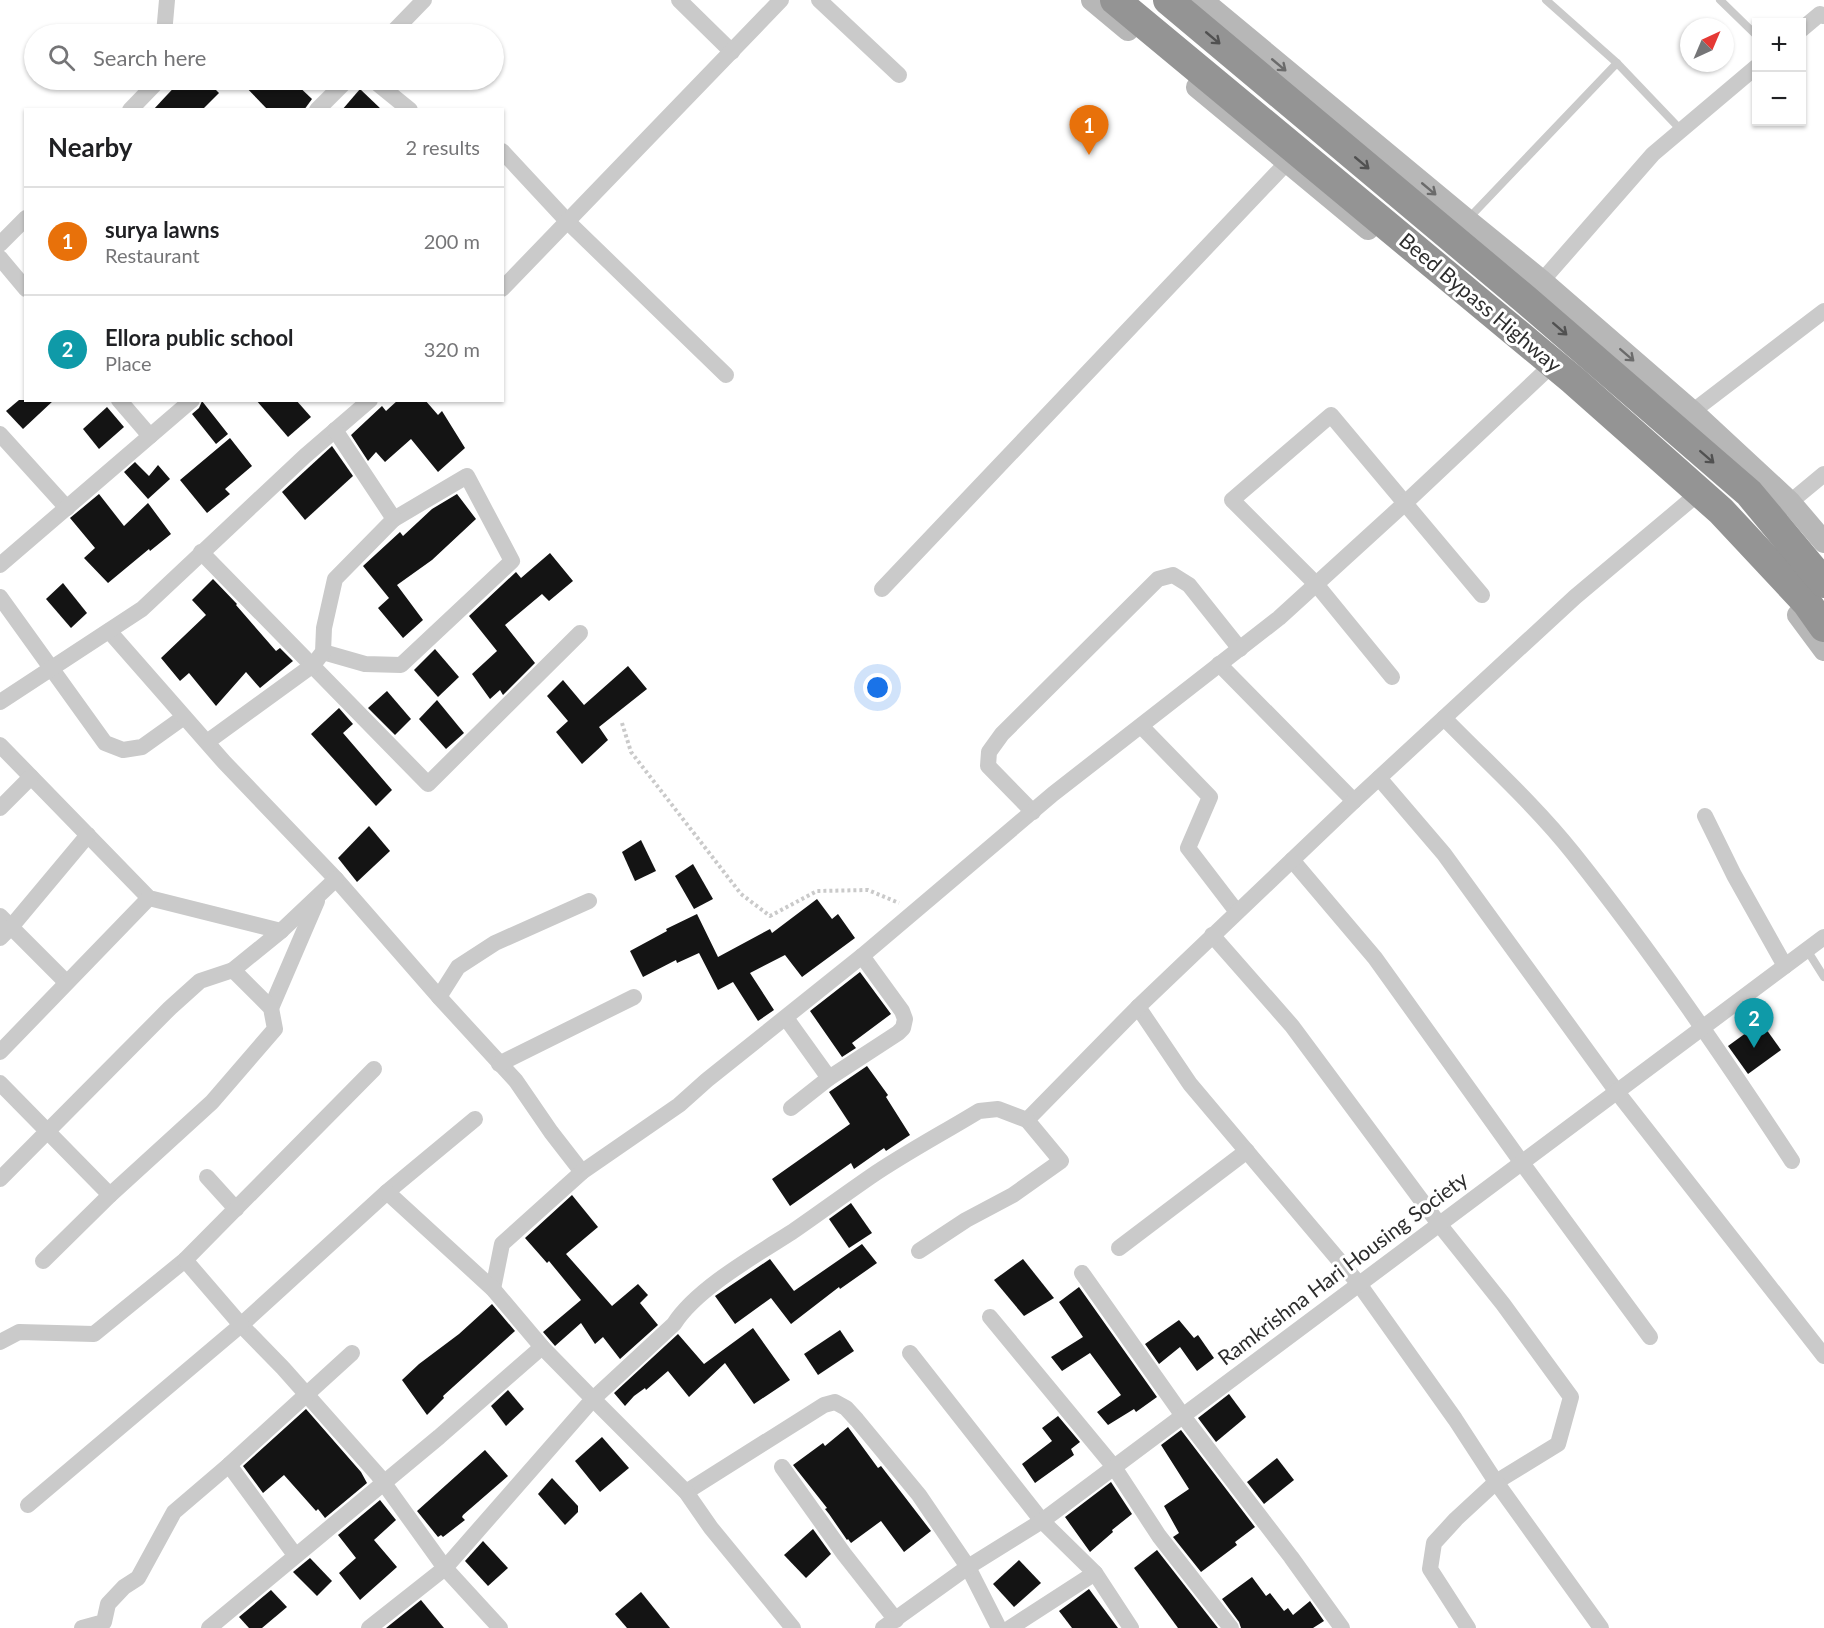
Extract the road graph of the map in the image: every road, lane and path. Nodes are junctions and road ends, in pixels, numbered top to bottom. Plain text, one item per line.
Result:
1 (167, 0) edge
2 (424, 0) edge
3 (679, 0) edge
4 (781, 0) edge
5 (819, 0) edge
6 (1092, 0) edge
7 (1115, 0) edge
8 (1168, 0) edge
9 (1202, 0) edge
10 (1546, 0) edge
11 (1720, 0) edge
12 (1823, 13) edge
13 (165, 24) edge
14 (401, 24) edge
15 (1806, 26) edge
16 (1752, 31) edge
17 (732, 52) junction
18 (1617, 63) junction
19 (1752, 70) edge
20 (899, 75) dead end
21 (149, 90) edge
22 (337, 90) edge
23 (385, 90) edge
24 (132, 108) edge
25 (318, 108) edge
26 (408, 108) edge
27 (1681, 130) junction
28 (504, 153) edge
29 (1292, 157) junction
30 (24, 220) edge
31 (568, 222) junction
32 (1459, 229) junction
33 (0, 244) edge
34 (0, 258) edge
35 (24, 287) edge
36 (504, 287) edge
37 (1534, 290) junction
38 (1824, 311) edge
39 (1549, 368) junction
40 (726, 375) dead end
41 (121, 402) edge
42 (190, 402) edge
43 (361, 403) edge
44 (1683, 420) junction
45 (335, 430) junction
46 (0, 434) edge
47 (150, 435) junction
48 (1824, 474) edge
49 (1695, 497) junction
50 (1404, 504) junction
51 (67, 508) junction
52 (1780, 511) junction
53 (393, 519) junction
54 (1824, 542) edge
55 (201, 552) junction
56 (0, 565) edge
57 (1824, 583) edge
58 (1316, 584) junction
59 (882, 589) dead end
60 (1482, 595) dead end
61 (0, 597) edge
62 (1824, 627) edge
63 (109, 631) junction
64 (580, 633) dead end
65 (1240, 649) junction
66 (1824, 650) edge
67 (318, 659) junction
68 (1220, 664) junction
69 (51, 670) junction
70 (1392, 677) dead end
71 (0, 702) edge
72 (184, 717) junction
73 (1444, 718) junction
74 (622, 723) dead end
75 (1141, 726) junction
76 (207, 742) junction
77 (0, 745) edge
78 (31, 777) junction
79 (1379, 778) junction
80 (1354, 801) junction
81 (0, 808) edge
82 (1033, 812) junction
83 (1705, 816) dead end
84 (88, 835) junction
85 (1292, 860) junction
86 (336, 879) junction
87 (320, 895) junction
88 (149, 898) junction
89 (589, 901) dead end
90 (916, 910) junction
91 (1237, 912) junction
92 (4, 927) edge
93 (282, 931) junction
94 (1212, 935) junction
95 (1824, 937) edge
96 (1807, 950) junction
97 (862, 956) junction
98 (1785, 966) junction
99 (233, 970) junction
100 (1824, 977) edge
101 (66, 982) junction
102 (634, 997) dead end
103 (439, 998) junction
104 (1138, 1007) junction
105 (271, 1008) junction
106 (786, 1018) junction
107 (1704, 1027) junction
108 (0, 1052) edge
109 (499, 1064) junction
110 (374, 1069) dead end
111 (828, 1078) junction
112 (0, 1083) edge
113 (1617, 1092) junction
114 (791, 1108) dead end
115 (475, 1119) dead end
116 (1027, 1120) junction
117 (46, 1132) junction
118 (1247, 1151) junction
119 (1792, 1161) dead end
120 (1522, 1163) junction
121 (582, 1172) junction
122 (207, 1177) dead end
123 (0, 1179) edge
124 (387, 1192) junction
125 (110, 1196) junction
126 (236, 1209) junction
127 (1439, 1224) junction
128 (1119, 1248) dead end
129 (919, 1251) dead end
130 (185, 1260) junction
131 (43, 1261) dead end
132 (1082, 1273) dead end
133 (1359, 1284) junction
134 (493, 1289) junction
135 (990, 1317) dead end
136 (241, 1325) junction
137 (1650, 1337) dead end
138 (0, 1342) edge
139 (542, 1347) junction
140 (352, 1353) dead end
141 (910, 1353) dead end
142 (1824, 1356) edge
143 (305, 1394) junction
144 (593, 1399) junction
145 (1183, 1416) junction
146 (229, 1465) junction
147 (783, 1467) dead end
148 (1114, 1467) junction
149 (384, 1482) junction
150 (1496, 1482) junction
151 (686, 1491) junction
152 (28, 1505) dead end
153 (1042, 1521) junction
154 (295, 1556) junction
155 (968, 1567) junction
156 (446, 1568) junction
157 (1095, 1573) junction
158 (889, 1624) edge
159 (215, 1626) edge
160 (82, 1628) edge
161 (369, 1628) edge
162 (500, 1628) edge
163 (793, 1628) edge
164 (999, 1628) edge
165 (1010, 1628) edge
166 (1131, 1628) edge
167 (1231, 1628) edge
168 (1342, 1628) edge
169 (1468, 1628) edge
170 (1601, 1628) edge

1 - 13 street
2 - 14 street
3 - 17 street
4 - 17 street
5 - 20 street
6 - 29 street
7 - 29 highway, Beed Bypass Highway
8 -> 32 highway, Beed Bypass Highway
9 -> 32 street
10 - 18 lane
11 - 16 lane
12 - 15 street
17 - 31 street
18 - 27 lane
18 - 32 lane
19 - 27 street
21 - 24 street
22 - 25 street
23 - 26 street
27 - 37 street
28 - 31 street
29 - 39 highway, Beed Bypass Highway
29 - 59 street
30 - 33 street
31 - 36 street
31 - 40 street
32 - 37 highway, Beed Bypass Highway
34 - 35 street
37 -> 44 highway, Beed Bypass Highway
38 - 44 street
39 - 49 highway, Beed Bypass Highway
39 - 50 street
41 - 47 street
42 - 47 street
43 - 45 street
44 -> 52 highway, Beed Bypass Highway
45 - 53 street
45 - 55 street
46 - 51 street
47 - 51 street
48 - 52 street
49 - 62 highway, Beed Bypass Highway
49 - 66 street
49 - 73 street
50 - 58 street
50 - 58 street
50 - 60 street
51 - 56 street
52 - 54 street
52 - 57 highway, Beed Bypass Highway
53 - 67 street
53 - 67 street
55 - 63 street
55 - 67 street
58 - 65 street
58 - 70 street
61 - 69 street
63 - 69 street
63 - 72 street
64 - 67 street
65 - 68 street
65 - 82 street
67 - 76 street
68 - 75 street
68 - 80 street
69 - 71 street
69 - 72 street
72 - 76 street
73 - 79 street
73 - 107 street
74 - 90 path
75 - 82 street
75 - 91 street
76 - 86 street
77 - 78 street
78 - 81 street
78 - 84 street
79 - 80 street
79 - 113 street
80 - 85 street
82 - 90 street
83 - 98 street
84 - 88 street
84 - 92 street
85 - 91 street
85 - 120 street
86 - 87 street
86 - 103 street
87 - 93 street
87 - 105 street
88 - 93 street
88 - 101 street
89 - 103 street
90 - 97 street
91 - 94 street
92 - 101 street
93 - 99 street
94 - 104 street
94 - 127 street
95 - 96 street, Ramkrishna Hari Housing Society
96 - 98 street, Ramkrishna Hari Housing Society
96 - 100 lane
97 - 106 street
97 - 111 street
98 - 107 street, Ramkrishna Hari Housing Society
99 - 105 street
99 - 117 street
101 - 108 street
102 - 109 street
103 - 109 street
104 - 116 street
104 - 118 street
105 - 125 street
106 - 111 street
106 - 121 street
107 - 113 street, Ramkrishna Hari Housing Society
107 - 119 street
109 - 121 street
110 - 126 street
111 - 114 street
112 - 117 street
113 - 120 street, Ramkrishna Hari Housing Society
113 - 142 street
115 - 124 street
116 - 129 street
116 - 144 street
117 - 123 street
117 - 125 street
118 - 128 street
118 - 133 street
120 - 127 street, Ramkrishna Hari Housing Society
120 - 137 street
121 - 134 street
122 - 126 street
124 - 134 street
124 - 136 street
125 - 131 street
126 - 130 street
127 - 133 street, Ramkrishna Hari Housing Society
127 - 150 street
130 - 136 street
130 - 138 street
132 - 145 street
133 - 145 street, Ramkrishna Hari Housing Society
133 - 150 street
134 - 139 street
135 - 148 street
136 - 143 street
136 - 152 street
139 - 144 street
139 - 149 street
140 - 143 street
141 - 153 street
143 - 146 street
143 - 149 street
144 - 151 street
144 - 156 street
145 - 148 street, Ramkrishna Hari Housing Society
145 - 168 street
146 - 154 street
146 - 160 street
147 - 158 street
148 - 153 street, Ramkrishna Hari Housing Society
148 - 167 street
149 - 154 street
149 - 156 street
150 - 169 street
150 - 170 street
151 - 155 street
151 - 163 street
153 - 155 street, Ramkrishna Hari Housing Society
153 - 157 street
154 - 159 street
155 - 158 street, Ramkrishna Hari Housing Society
155 - 164 street
156 - 161 street
156 - 162 street
157 - 165 street
157 - 166 street

